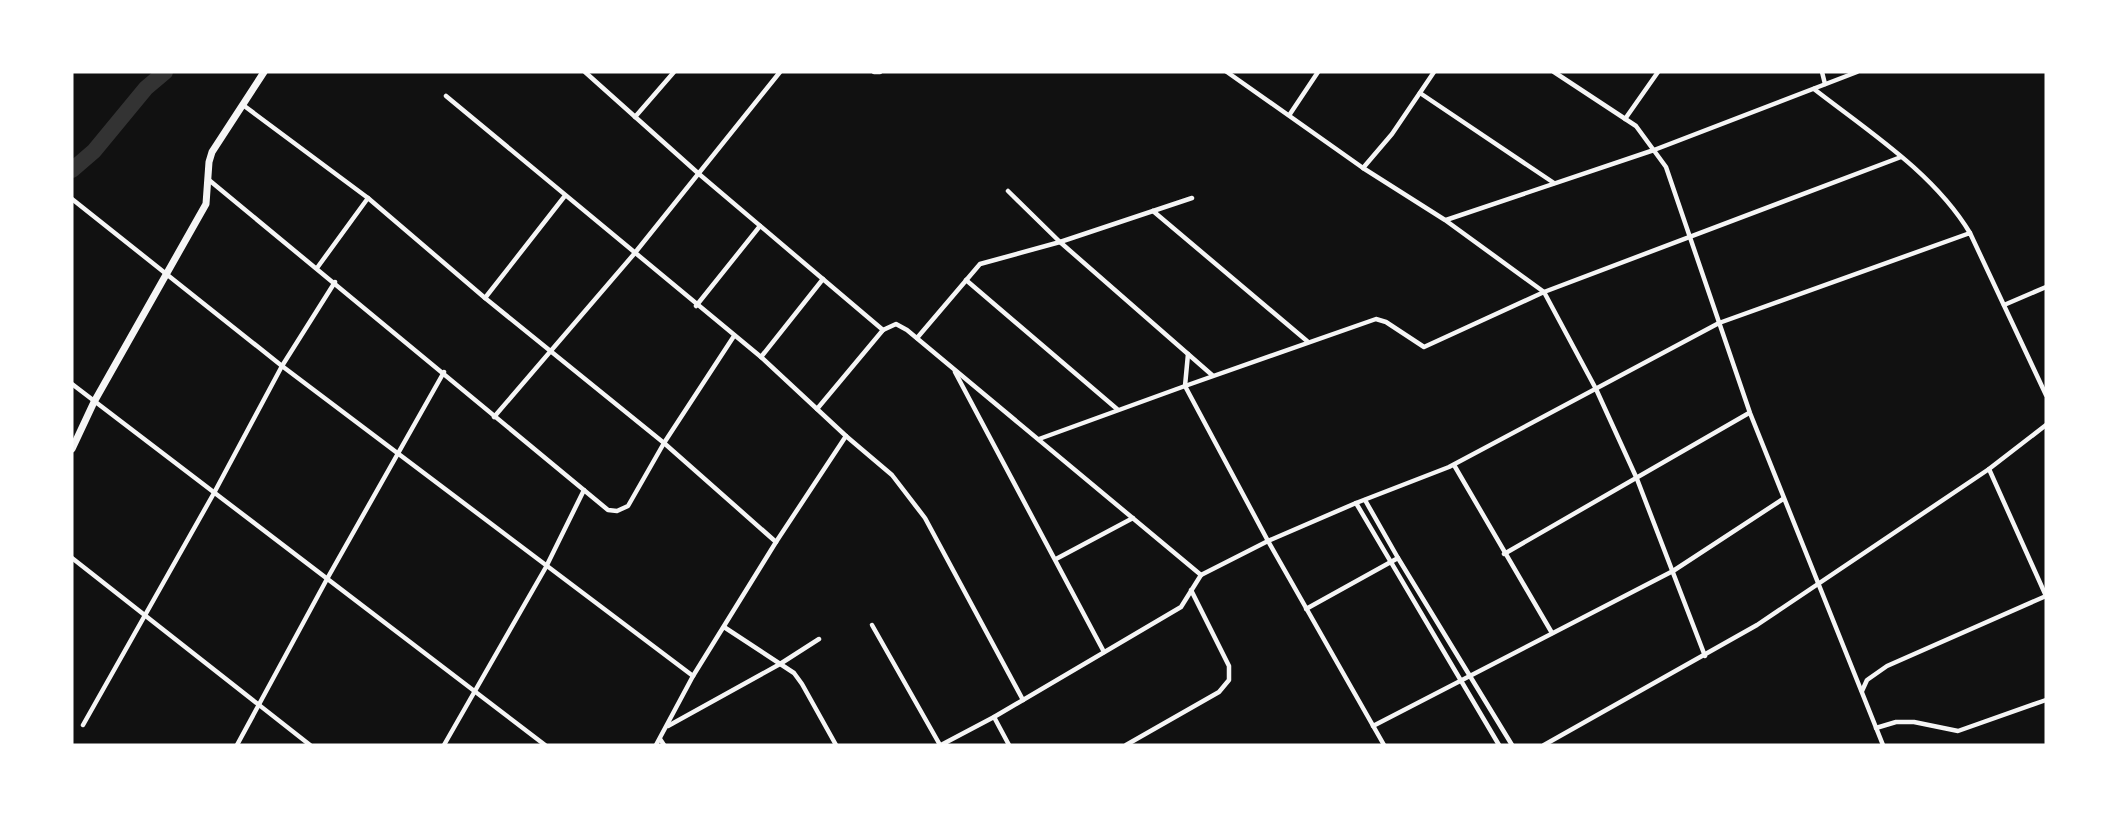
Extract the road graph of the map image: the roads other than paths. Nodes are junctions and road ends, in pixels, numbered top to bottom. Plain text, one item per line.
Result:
1 (264, 72) edge
2 (585, 72) edge
3 (674, 72) edge
4 (780, 72) edge
5 (874, 72) edge
6 (880, 72) edge
7 (1227, 72) edge
8 (1318, 72) edge
9 (1434, 72) edge
10 (1554, 72) edge
11 (1658, 72) edge
12 (1822, 72) edge
13 (1857, 72) edge
14 (1825, 84) junction
15 (1814, 89) junction
16 (1420, 93) junction
17 (446, 96) dead end
18 (243, 104) junction
19 (1290, 114) junction
20 (635, 117) junction
21 (1625, 119) junction
22 (1654, 149) junction
23 (1901, 157) junction
24 (1363, 167) junction
25 (699, 174) junction
26 (208, 180) junction
27 (1554, 183) junction
28 (1008, 191) dead end
29 (564, 197) junction
30 (368, 198) junction
31 (1192, 198) dead end
32 (72, 199) edge
33 (1153, 211) junction
34 (1445, 220) junction
35 (760, 226) junction
36 (1970, 233) junction
37 (1690, 238) junction
38 (1060, 242) junction
39 (634, 254) junction
40 (317, 268) junction
41 (165, 274) junction
42 (823, 279) junction
43 (966, 280) junction
44 (335, 282) junction
45 (2046, 287) edge
46 (1544, 292) junction
47 (485, 298) junction
48 (2004, 305) junction
49 (696, 306) junction
50 (1719, 323) junction
51 (883, 330) junction
52 (734, 336) junction
53 (917, 338) junction
54 (1307, 342) junction
55 (550, 350) junction
56 (1188, 354) junction
57 (761, 357) junction
58 (282, 366) junction
59 (953, 368) junction
60 (443, 372) junction
61 (1212, 375) junction
62 (72, 384) edge
63 (1185, 386) junction
64 (1596, 388) junction
65 (2046, 395) edge
66 (94, 402) junction
67 (817, 408) junction
68 (1117, 409) junction
69 (1750, 413) junction
70 (495, 417) junction
71 (2046, 425) edge
72 (846, 436) junction
73 (1038, 439) junction
74 (664, 443) junction
75 (72, 449) edge
76 (398, 454) junction
77 (1454, 465) junction
78 (1990, 469) junction
79 (1637, 479) junction
80 (584, 490) junction
81 (214, 492) junction
82 (1365, 499) junction
83 (1783, 499) junction
84 (1356, 503) junction
85 (1133, 518) junction
86 (1268, 541) junction
87 (776, 542) junction
88 (1504, 554) junction
89 (72, 558) edge
90 (1398, 558) junction
91 (1055, 559) junction
92 (1391, 562) junction
93 (546, 567) junction
94 (1673, 571) junction
95 (1201, 575) junction
96 (327, 579) junction
97 (1817, 584) junction
98 (1191, 590) junction
99 (2046, 597) edge
100 (1306, 609) junction
101 (144, 616) junction
102 (872, 625) dead end
103 (724, 627) junction
104 (1552, 634) junction
105 (819, 639) dead end
106 (1104, 652) junction
107 (1704, 656) junction
108 (780, 664) junction
109 (693, 676) junction
110 (1469, 676) junction
111 (1461, 680) junction
112 (475, 691) junction
113 (1861, 692) junction
114 (1023, 700) junction
115 (2046, 700) edge
116 (258, 706) junction
117 (994, 717) junction
118 (83, 726) dead end
119 (1373, 726) junction
120 (666, 727) junction
121 (1876, 728) junction
122 (660, 739) junction
123 (237, 745) edge
124 (310, 745) edge
125 (444, 745) edge
126 (545, 745) edge
127 (656, 745) edge
128 (664, 745) edge
129 (836, 745) edge
130 (941, 745) edge
131 (1009, 745) edge
132 (1126, 745) edge
133 (1384, 745) edge
134 (1499, 745) edge
135 (1512, 745) edge
136 (1544, 745) edge
137 (1883, 745) edge

1 - 18 main road
2 - 20 street
3 - 20 street
4 - 25 street
5 - 6 street
7 - 19 street
8 - 19 street
9 - 16 street
10 - 21 street
11 - 21 street
12 - 14 street
13 - 14 street
14 - 15 street
15 - 22 street
15 - 23 street
16 - 24 street
16 - 27 street
17 - 29 street
18 - 26 main road
18 - 30 street
19 - 24 street
20 - 25 street
21 - 22 street
22 - 27 street
22 - 37 street
23 - 36 street
23 - 37 street
24 - 34 street
25 - 35 street
25 - 39 street
26 - 40 street
26 - 41 main road
27 - 34 street
28 - 38 street
29 - 39 street
29 - 47 street
30 - 40 street
30 - 47 street
31 - 33 street
32 - 41 street
33 - 38 street
33 - 54 street
34 - 46 street
35 - 42 street
35 - 49 street
36 - 48 street
36 - 50 street
37 - 46 street
37 - 50 street
38 - 43 street
38 - 56 street
39 - 49 street
39 - 55 street
40 - 44 street
41 - 58 street
41 - 66 main road
42 - 51 street
42 - 57 street
43 - 53 street
43 - 68 street
44 - 58 street
44 - 60 street
45 - 48 street
46 - 54 street
46 - 64 street
47 - 55 street
48 - 65 street
49 - 52 street
50 - 64 street
50 - 69 street
51 - 53 street
51 - 67 street
52 - 57 street
52 - 74 street
53 - 59 street
54 - 61 street
55 - 70 street
55 - 74 street
56 - 61 street
56 - 63 street
57 - 67 street
58 - 76 street
58 - 81 street
59 - 73 street
59 - 91 street
60 - 70 street
60 - 76 street
61 - 63 street
62 - 66 street
63 - 68 street
63 - 86 street
64 - 77 street
64 - 79 street
66 - 75 main road
66 - 81 street
67 - 72 street
68 - 73 street
69 - 79 street
69 - 83 street
70 - 80 street
71 - 78 street
72 - 87 street
72 - 114 street
73 - 85 street
74 - 80 street
74 - 87 street
76 - 93 street
76 - 96 street
77 - 82 street
77 - 88 street
78 - 97 street
78 - 99 street
79 - 88 street
79 - 94 street
80 - 93 street
81 - 96 street
81 - 101 street
82 - 84 street
82 - 90 street
83 - 94 street
83 - 97 street
84 - 86 street
84 - 92 street
85 - 91 street
85 - 95 street
86 - 95 street
86 - 100 street
87 - 103 street
88 - 104 street
89 - 101 street
90 - 92 street
90 - 110 street
91 - 106 street
92 - 100 street
92 - 111 street
93 - 109 street
93 - 112 street
94 - 104 street
94 - 107 street
95 - 98 street
96 - 112 street
96 - 116 street
97 - 107 street
97 - 113 street
98 - 106 street
98 - 132 street
99 - 113 street
100 - 119 street
101 - 116 street
101 - 118 street
102 - 130 street
103 - 108 street
103 - 109 street
104 - 110 street
105 - 108 street
106 - 114 street
107 - 136 street
108 - 120 street
108 - 129 street
109 - 120 street
110 - 111 street
110 - 135 street
111 - 119 street
111 - 134 street
112 - 125 street
112 - 126 street
113 - 121 street
114 - 117 street
115 - 121 street
116 - 123 street
116 - 124 street
117 - 130 street
117 - 131 street
119 - 133 street
120 - 122 street
121 - 137 street
122 - 127 street
122 - 128 street

